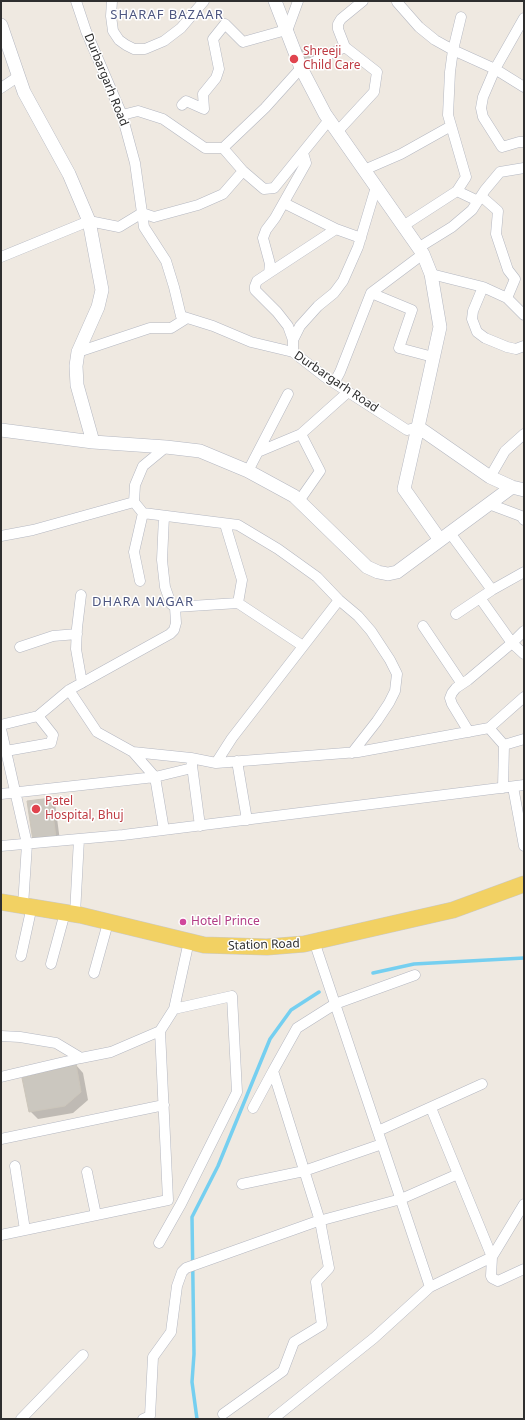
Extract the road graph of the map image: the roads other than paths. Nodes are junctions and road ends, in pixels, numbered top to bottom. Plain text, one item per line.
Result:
1 (76, 1) edge
2 (112, 1) edge
3 (204, 1) edge
4 (275, 1) edge
5 (298, 1) edge
6 (363, 1) edge
7 (398, 1) edge
8 (462, 17) dead end
9 (524, 18) edge
10 (1, 25) edge
11 (286, 30) junction
12 (345, 47) junction
13 (453, 50) junction
14 (301, 68) junction
15 (495, 69) junction
16 (19, 76) junction
17 (524, 87) edge
18 (1, 88) edge
19 (182, 105) dead end
20 (122, 115) junction
21 (329, 120) junction
22 (451, 126) junction
23 (337, 132) junction
24 (524, 142) edge
25 (223, 148) junction
26 (303, 153) junction
27 (524, 168) edge
28 (364, 170) junction
29 (243, 171) junction
30 (376, 187) junction
31 (457, 191) junction
32 (479, 198) junction
33 (284, 203) junction
34 (142, 213) junction
35 (89, 221) junction
36 (403, 226) junction
37 (336, 229) junction
38 (361, 238) junction
39 (421, 251) junction
40 (1, 257) edge
41 (269, 273) junction
42 (431, 274) junction
43 (520, 277) edge
44 (483, 287) junction
45 (371, 293) junction
46 (507, 298) junction
47 (524, 315) edge
48 (187, 318) junction
49 (293, 340) junction
50 (524, 346) edge
51 (78, 352) junction
52 (293, 352) junction
53 (433, 357) junction
54 (334, 383) junction
55 (348, 392) junction
56 (288, 394) dead end
57 (418, 427) junction
58 (1, 430) edge
59 (302, 434) junction
60 (524, 434) edge
61 (93, 442) junction
62 (166, 446) junction
63 (258, 452) junction
64 (248, 471) junction
65 (490, 477) junction
66 (518, 488) edge
67 (299, 501) junction
68 (134, 502) junction
69 (488, 504) junction
70 (142, 513) junction
71 (164, 516) junction
72 (524, 520) edge
73 (225, 524) junction
74 (1, 536) edge
75 (445, 537) junction
76 (524, 572) edge
77 (140, 581) dead end
78 (492, 590) junction
79 (81, 595) dead end
80 (480, 598) junction
81 (339, 600) junction
82 (238, 603) junction
83 (176, 607) junction
84 (456, 614) dead end
85 (423, 626) dead end
86 (524, 631) edge
87 (77, 634) junction
88 (512, 643) junction
89 (303, 646) junction
90 (20, 647) dead end
91 (524, 654) edge
92 (82, 683) junction
93 (462, 684) junction
94 (69, 690) junction
95 (524, 697) edge
96 (38, 716) junction
97 (1, 724) edge
98 (489, 728) junction
99 (1, 729) edge
100 (469, 732) junction
101 (524, 739) edge
102 (504, 745) junction
103 (6, 751) junction
104 (133, 752) junction
105 (352, 753) junction
106 (191, 758) junction
107 (237, 761) junction
108 (216, 763) junction
109 (192, 768) junction
110 (156, 777) junction
111 (524, 785) edge
112 (508, 787) junction
113 (16, 793) junction
114 (1, 794) edge
115 (247, 820) junction
116 (200, 826) junction
117 (164, 830) junction
118 (79, 839) junction
119 (27, 844) junction
120 (1, 846) edge
121 (524, 846) edge
122 (524, 884) edge
123 (524, 893) edge
124 (1, 902) edge
125 (26, 910) junction
126 (1, 911) edge
127 (69, 917) junction
128 (106, 930) junction
129 (187, 950) junction
130 (317, 950) junction
131 (21, 956) dead end
132 (51, 964) dead end
133 (94, 973) dead end
134 (415, 975) dead end
135 (335, 1004) junction
136 (174, 1009) junction
137 (160, 1031) junction
138 (1, 1036) edge
139 (81, 1058) junction
140 (273, 1071) junction
141 (1, 1077) edge
142 (482, 1084) dead end
143 (164, 1105) junction
144 (253, 1108) dead end
145 (431, 1108) junction
146 (378, 1131) junction
147 (1, 1139) edge
148 (382, 1144) junction
149 (15, 1166) dead end
150 (304, 1171) junction
151 (87, 1172) dead end
152 (458, 1174) junction
153 (242, 1184) dead end
154 (401, 1199) junction
155 (523, 1207) edge
156 (96, 1215) junction
157 (320, 1221) junction
158 (25, 1230) junction
159 (1, 1235) edge
160 (159, 1243) dead end
161 (492, 1258) junction
162 (524, 1269) edge
163 (430, 1287) junction
164 (83, 1355) dead end
165 (223, 1414) dead end
166 (21, 1419) edge
167 (143, 1419) edge
168 (273, 1419) edge

1 - 20 street, Durbargarh Road
2 - 3 street
4 - 11 street
5 - 11 street
6 - 12 street
7 - 13 street
8 - 13 street
9 - 15 street
10 - 16 street
11 - 14 street
11 - 19 street
12 - 14 street
12 - 23 street
13 - 15 street
13 - 22 street
14 - 21 street
14 - 25 street
15 - 17 street
15 - 24 street
16 - 18 street
16 - 35 street
20 - 25 street
20 - 34 street, Durbargarh Road
21 - 23 street
21 - 26 street
22 - 28 street
22 - 31 street
23 - 28 street
25 - 29 street
26 - 29 street
26 - 33 street
27 - 32 street
28 - 30 street
29 - 34 street
30 - 36 street
30 - 38 street
31 - 32 street
31 - 36 street
32 - 39 street
32 - 43 street
33 - 37 street
33 - 41 street
34 - 35 street
34 - 48 street, Durbargarh Road
35 - 40 street
35 - 51 street
36 - 39 street
37 - 38 street
37 - 41 street
38 - 49 street
39 - 42 street
39 - 45 street
41 - 49 street
42 - 44 street
42 - 53 street
43 - 46 street
44 - 46 street
44 - 50 street
45 - 53 street
45 - 54 street
46 - 47 street
48 - 51 street
48 - 52 street, Durbargarh Road
49 - 52 street
51 - 61 street
52 - 54 street, Durbargarh Road
53 - 57 street
54 - 55 street, Durbargarh Road
55 - 57 street, Durbargarh Road
55 - 59 street
56 - 63 street
57 - 65 street
57 - 75 street
58 - 61 street
59 - 63 street
59 - 67 street
60 - 65 street
61 - 62 street
62 - 64 street
62 - 68 street
63 - 64 street
64 - 67 street
65 - 66 street
66 - 69 street
67 - 75 street
68 - 70 street
68 - 74 street
69 - 72 street
69 - 75 street
70 - 71 street
70 - 77 street
71 - 73 street
71 - 83 street
73 - 81 street
73 - 82 street
75 - 78 street
76 - 78 street
78 - 80 street
79 - 87 street
80 - 84 street
80 - 88 street
81 - 89 street
81 - 105 street
82 - 83 street
82 - 89 street
83 - 92 street
85 - 93 street
86 - 88 street
87 - 90 street
87 - 92 street
88 - 91 street
88 - 93 street
89 - 108 street
92 - 94 street
93 - 100 street
94 - 96 street
94 - 104 street
95 - 98 street
96 - 97 street
96 - 103 street
98 - 100 street
98 - 102 street
99 - 103 street
100 - 105 street
101 - 102 street
102 - 112 street
103 - 113 street
104 - 106 street
104 - 110 street
105 - 107 street
106 - 108 street
106 - 109 street
107 - 108 street
107 - 115 street
109 - 110 street
109 - 116 street
110 - 113 street
110 - 117 street
111 - 112 street
112 - 115 street
112 - 121 street
113 - 114 street
113 - 119 street
115 - 116 street
116 - 117 street
117 - 118 street
118 - 119 street
118 - 127 street
119 - 120 street
119 - 125 street
122 - 127 main road, Station Road
123 - 130 main road, Station Road
124 - 125 main road, Station Road
125 - 126 main road, Station Road
125 - 127 main road, Station Road
125 - 131 street
127 - 128 main road, Station Road
127 - 132 street
128 - 129 main road, Station Road
128 - 133 street
129 - 130 main road, Station Road
129 - 136 street
130 - 135 street
134 - 135 street
135 - 140 street
135 - 146 street
136 - 137 street
136 - 160 street
137 - 139 street
137 - 143 street
138 - 139 street
139 - 141 street
140 - 144 street
140 - 150 street
142 - 145 street
143 - 147 street
143 - 156 street
145 - 146 street
145 - 152 street
146 - 148 street
148 - 150 street
148 - 154 street
149 - 158 street
150 - 153 street
150 - 157 street
151 - 156 street
152 - 154 street
152 - 161 street
154 - 157 street
154 - 163 street
155 - 161 street
156 - 158 street
157 - 165 street
157 - 167 street
158 - 159 street
161 - 162 street
161 - 163 street
163 - 168 street
164 - 166 street

